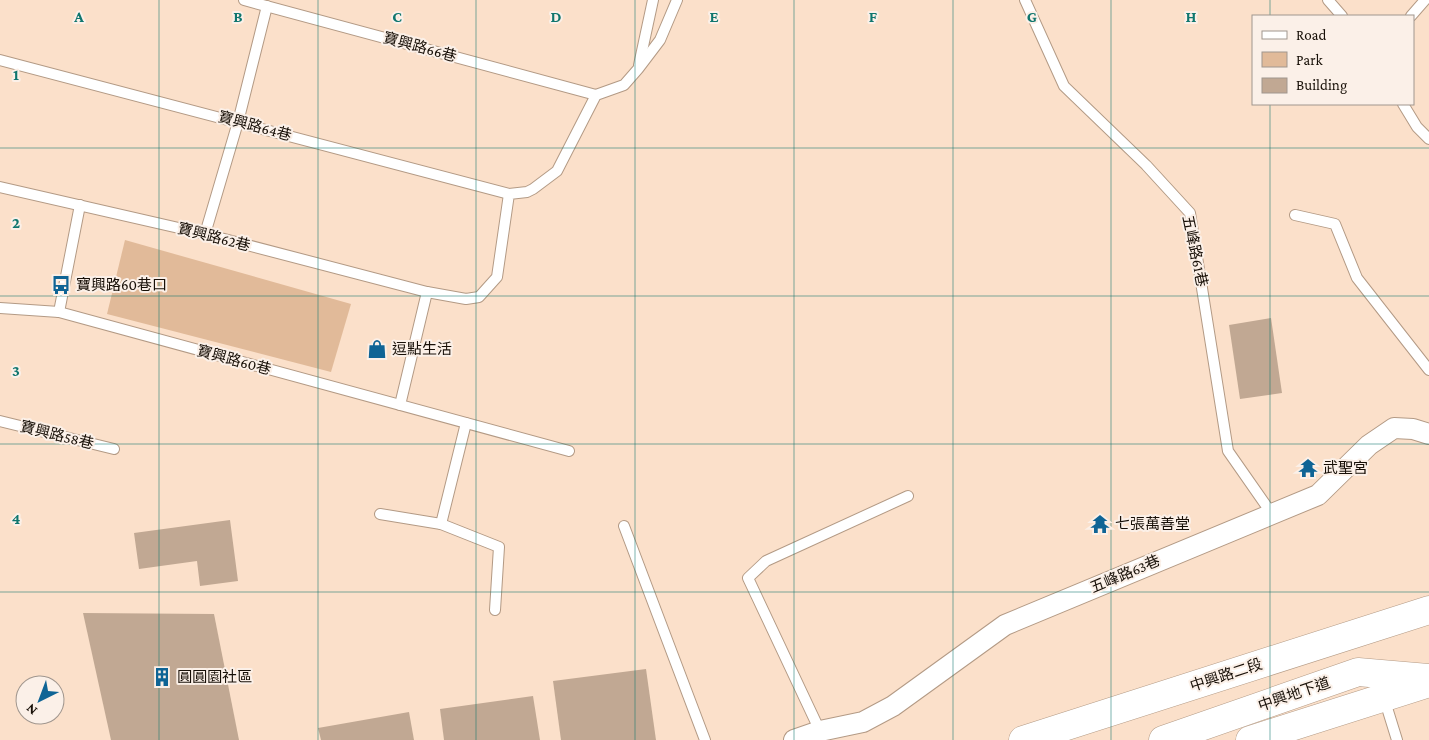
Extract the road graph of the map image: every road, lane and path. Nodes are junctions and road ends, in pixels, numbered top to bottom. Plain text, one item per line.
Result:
1 (244, 0) edge
2 (653, 0) edge
3 (677, 0) edge
4 (1025, 0) edge
5 (1328, 0) edge
6 (1425, 0) edge
7 (267, 6) junction
8 (1341, 15) edge
9 (1412, 15) edge
10 (0, 60) edge
11 (638, 69) junction
12 (596, 95) junction
13 (1404, 105) edge
14 (238, 122) junction
15 (1429, 139) edge
16 (0, 186) edge
17 (510, 194) junction
18 (80, 206) junction
19 (1295, 215) dead end
20 (205, 234) junction
21 (427, 292) junction
22 (0, 308) edge
23 (59, 312) junction
24 (1429, 370) edge
25 (400, 405) junction
26 (0, 421) edge
27 (466, 423) junction
28 (1429, 434) edge
29 (114, 449) dead end
30 (569, 451) dead end
31 (908, 496) dead end
32 (380, 514) dead end
33 (1272, 514) junction
34 (441, 524) junction
35 (624, 526) dead end
36 (495, 610) dead end
37 (1429, 610) edge
38 (1429, 678) edge
39 (1429, 683) edge
40 (1383, 698) junction
41 (820, 731) junction
42 (704, 740) edge
43 (794, 740) edge
44 (1023, 740) edge
45 (1163, 740) edge
46 (1250, 740) edge
47 (1397, 740) edge

1 - 7 lane, 寶興路66巷
2 - 11 lane
3 - 11 lane
4 - 33 lane, 五峰路61巷
5 - 8 lane
6 - 9 lane
7 - 12 lane, 寶興路66巷
7 - 14 lane
10 - 14 lane, 寶興路64巷
11 - 12 lane
12 - 17 lane
13 - 15 lane
14 - 17 lane, 寶興路64巷
14 - 20 lane
16 - 18 lane, 寶興路62巷
17 - 21 lane, 寶興路62巷
18 - 20 lane, 寶興路62巷
18 - 23 lane
19 - 24 lane
20 - 21 lane, 寶興路62巷
21 - 25 lane
22 - 23 lane, 寶興路60巷
23 - 25 lane, 寶興路60巷
25 - 27 lane, 寶興路60巷
26 - 29 lane, 寶興路58巷
27 - 30 lane, 寶興路60巷
27 - 34 lane
28 - 33 street, 五峰路63巷
31 - 41 lane
32 - 34 lane
33 - 41 street, 五峰路63巷
34 - 36 lane
35 - 42 lane
37 - 44 street, 中興路二段
38 - 45 street, 中興地下道
39 - 40 street
40 - 46 street
40 - 47 lane
41 - 43 street, 五峰路63巷

